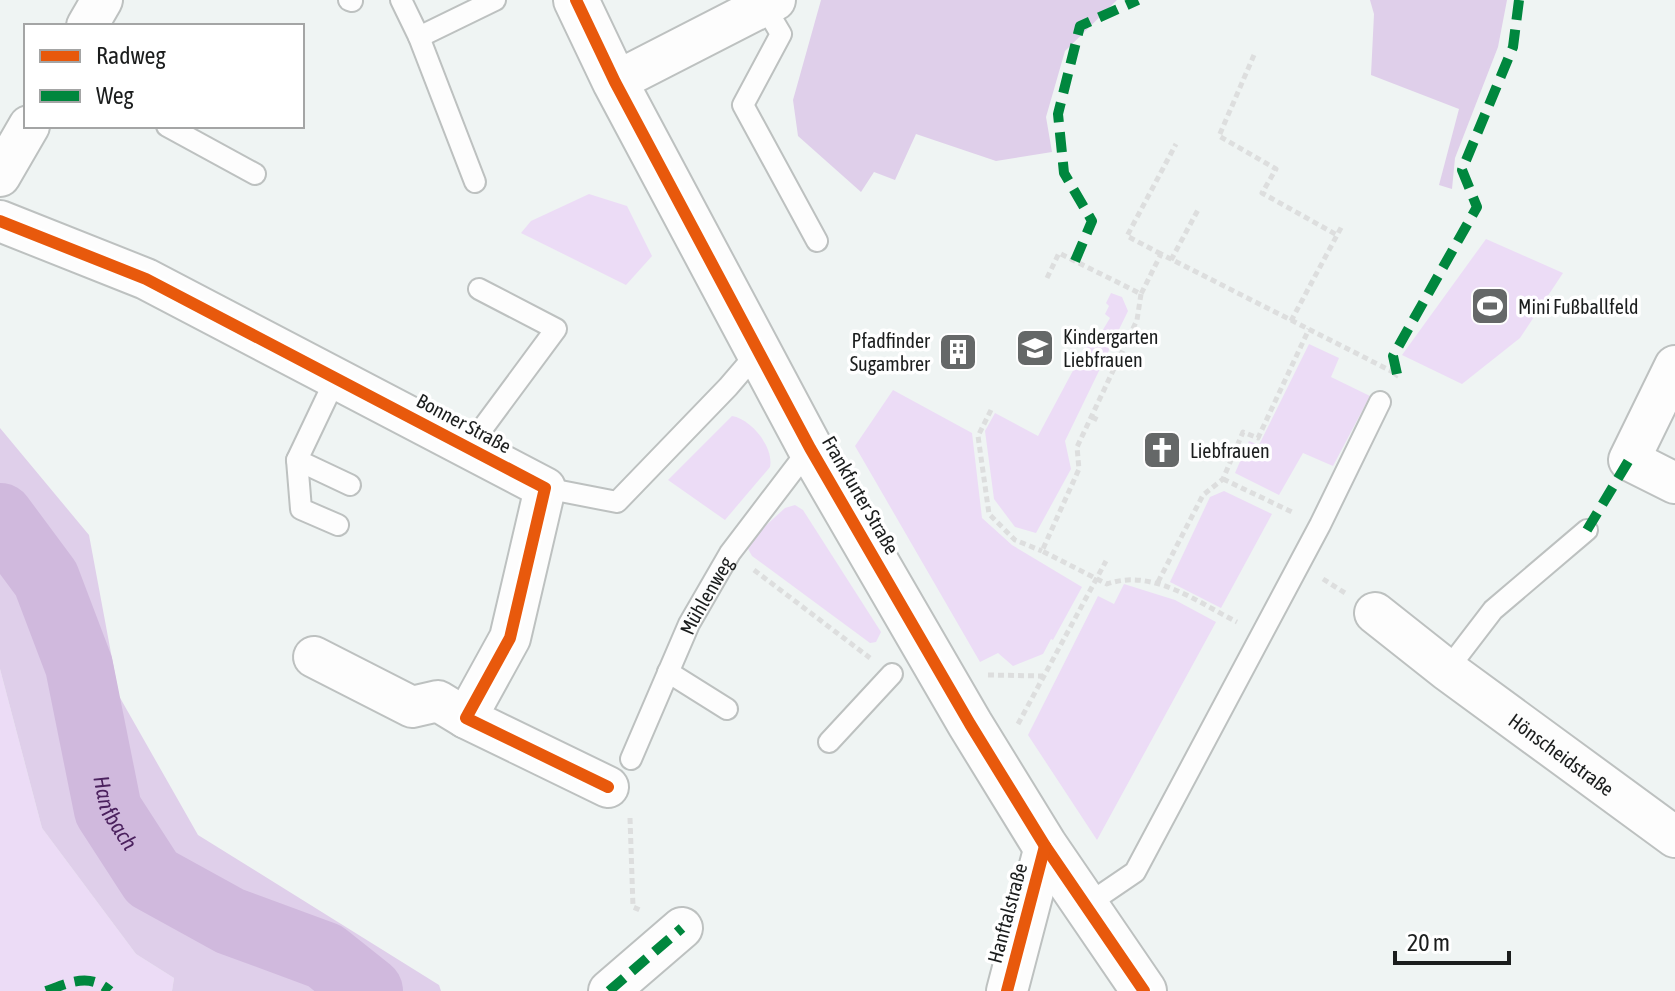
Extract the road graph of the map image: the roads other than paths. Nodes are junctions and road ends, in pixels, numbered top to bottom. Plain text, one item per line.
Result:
1 (102, 0) edge
2 (401, 0) edge
3 (495, 0) edge
4 (576, 0) edge
5 (770, 3) edge
6 (88, 24) edge
7 (419, 37) junction
8 (615, 82) junction
9 (28, 128) edge
10 (171, 128) edge
11 (255, 174) dead end
12 (0, 176) edge
13 (475, 182) dead end
14 (0, 221) edge
15 (817, 241) dead end
16 (479, 289) dead end
17 (758, 352) junction
18 (1675, 366) edge
19 (336, 378) junction
20 (1380, 402) dead end
21 (468, 448) junction
22 (810, 448) junction
23 (297, 460) junction
24 (1675, 483) edge
25 (350, 485) dead end
26 (545, 488) junction
27 (338, 525) dead end
28 (1587, 530) dead end
29 (1375, 613) dead end
30 (314, 657) dead end
31 (1447, 670) junction
32 (668, 672) junction
33 (892, 674) road end
34 (727, 709) dead end
35 (466, 718) junction
36 (829, 742) dead end
37 (620, 773) joint
38 (1675, 837) edge
39 (1045, 846) junction
40 (1085, 906) junction
41 (682, 928) road end
42 (609, 991) edge
43 (1007, 991) edge
44 (1144, 991) edge

1 - 6 street
2 - 7 lane
3 - 7 lane
4 - 8 main road, Frankfurter Straße
5 - 8 street
5 - 15 lane
7 - 13 lane
8 - 17 main road, Frankfurter Straße
9 - 12 street
10 - 11 lane
14 - 19 street, Bonner Straße
16 - 21 lane
17 - 22 main road, Frankfurter Straße
17 - 26 lane, Bonner Straße
18 - 24 street
19 - 21 street, Bonner Straße
19 - 23 lane
20 - 40 lane
21 - 26 street, Bonner Straße
22 - 32 lane, Mühlenweg
22 - 39 main road, Frankfurter Straße
23 - 25 lane
23 - 27 lane
26 - 35 street
28 - 31 lane
29 - 31 street, Hönscheidstraße
30 - 35 street
31 - 38 street, Hönscheidstraße
32 - 34 lane
32 - 37 lane, Mühlenweg
33 - 36 lane
35 - 37 street
39 - 40 main road, Frankfurter Straße
39 - 43 street, Hanftalstraße
40 - 44 main road, Frankfurter Straße
41 - 42 street

